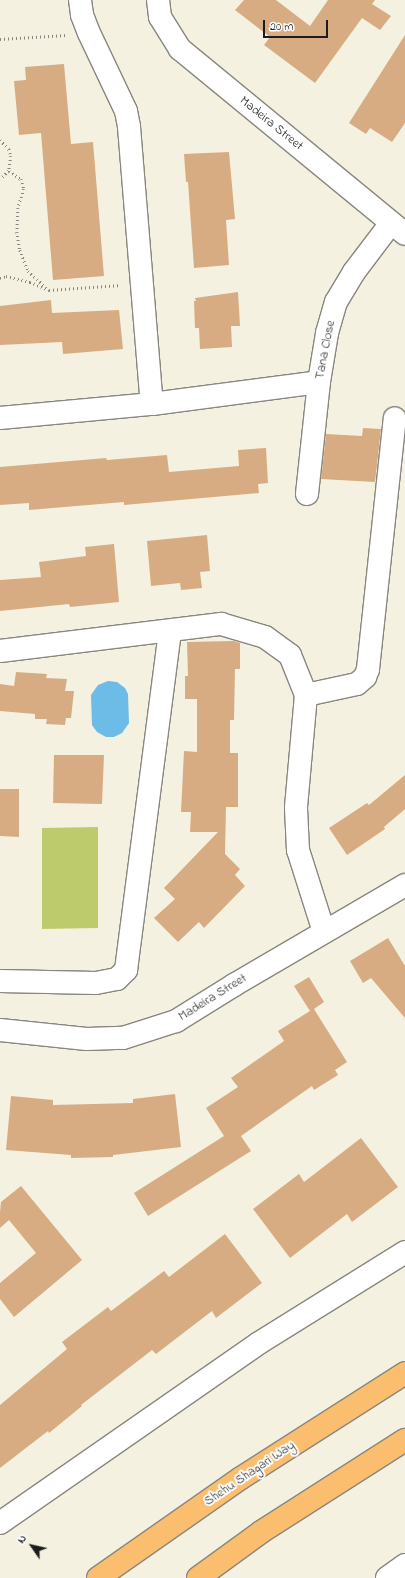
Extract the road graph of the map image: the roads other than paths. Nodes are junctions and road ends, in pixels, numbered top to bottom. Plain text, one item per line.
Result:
1 (80, 0) edge
2 (158, 0) edge
3 (398, 229) edge
4 (319, 382) junction
5 (152, 404) junction
6 (0, 418) edge
7 (395, 418) dead end
8 (308, 494) dead end
9 (170, 632) junction
10 (0, 651) edge
11 (306, 695) junction
12 (405, 885) edge
13 (324, 932) junction
14 (0, 981) edge
15 (0, 1030) edge
16 (405, 1252) edge
17 (405, 1373) edge
18 (405, 1440) edge
19 (0, 1523) edge
20 (405, 1565) edge
21 (98, 1578) edge
22 (198, 1578) edge
23 (387, 1578) edge

1 - 5 street
2 - 3 street, Madeira Street
3 - 4 street, Tana Close
4 - 5 street
4 - 8 street, Tana Close
5 - 6 street
7 - 11 street
9 - 10 street
9 - 11 street
9 - 14 street
11 - 13 street
12 - 13 street, Madeira Street
13 - 15 street, Madeira Street
16 - 19 street
17 - 21 main road, Shehu Shagari Way
18 - 22 main road
20 - 23 street

